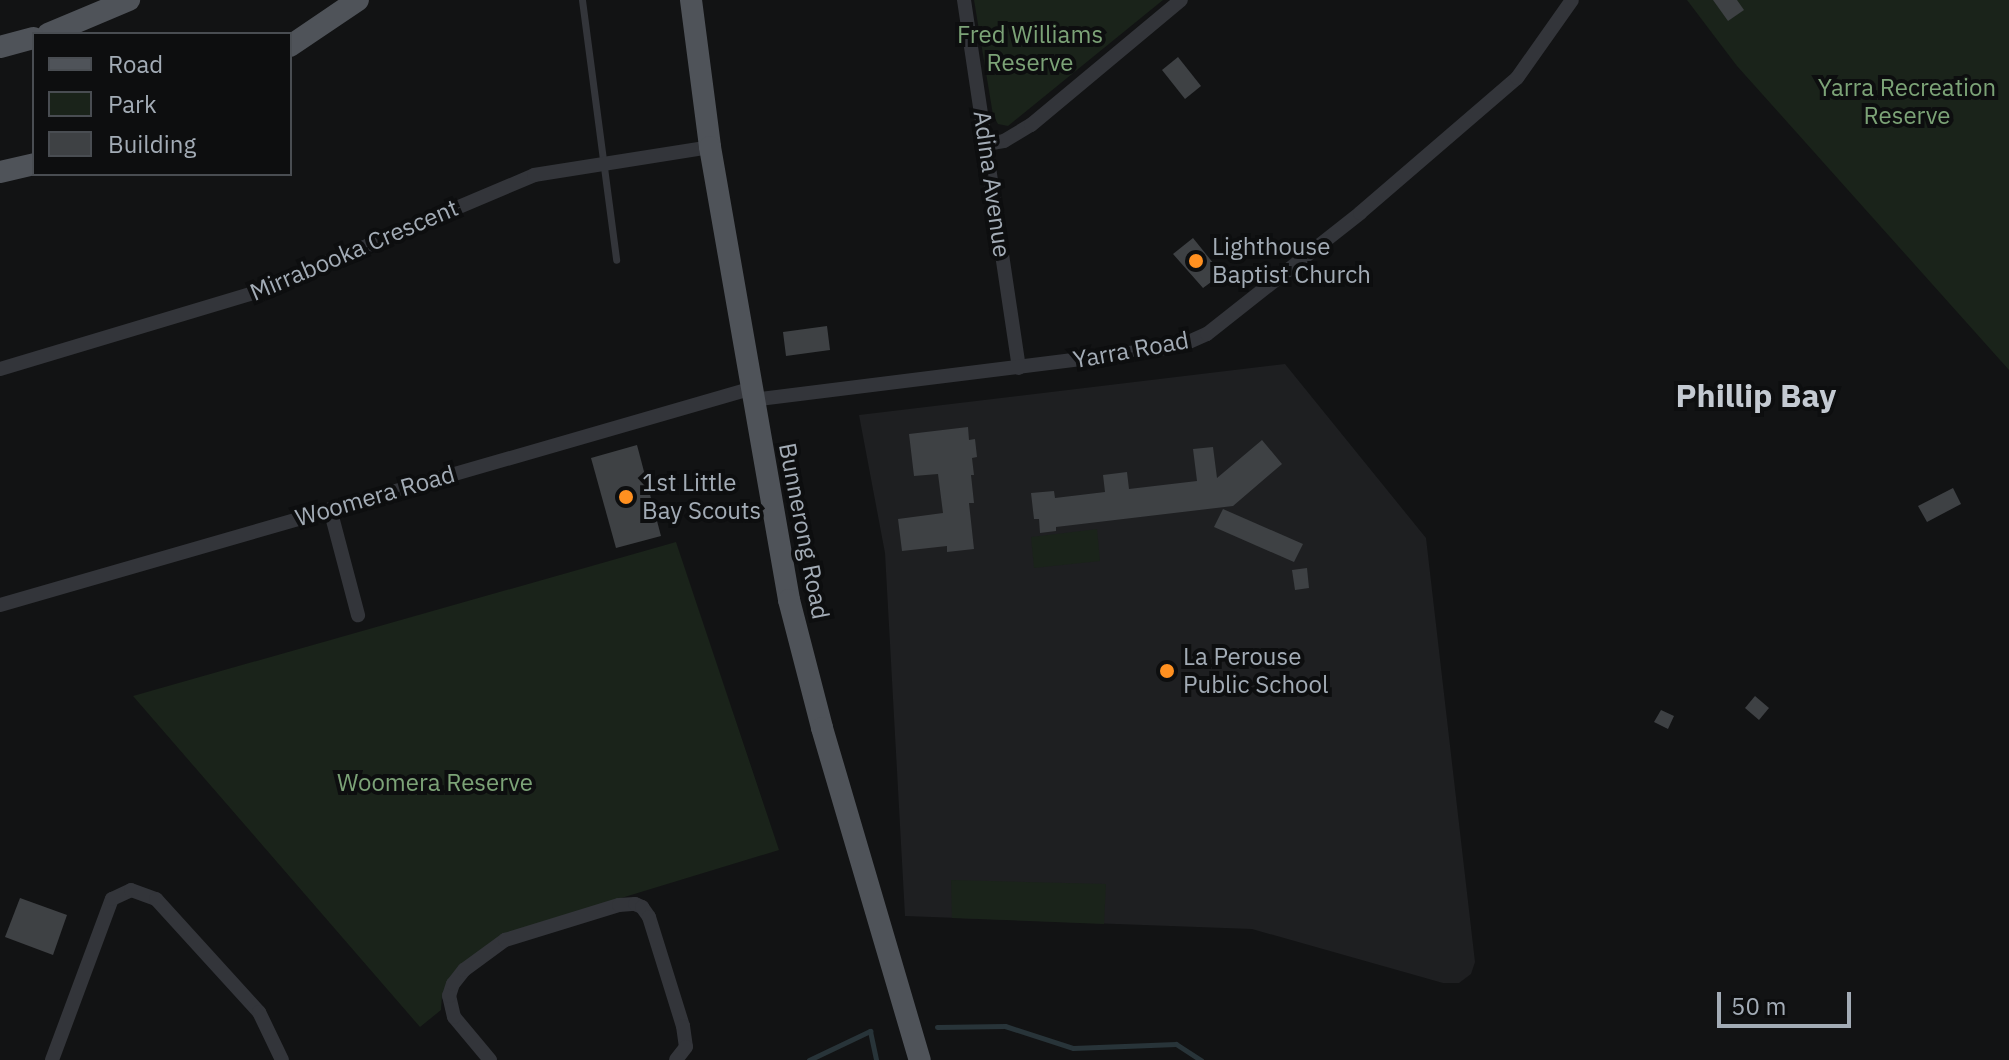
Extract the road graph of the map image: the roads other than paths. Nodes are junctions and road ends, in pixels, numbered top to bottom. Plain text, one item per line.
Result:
1 (129, 0) edge
2 (358, 0) edge
3 (582, 0) edge
4 (691, 0) edge
5 (964, 0) edge
6 (1181, 0) edge
7 (1572, 0) edge
8 (53, 32) edge
9 (32, 39) edge
10 (292, 45) edge
11 (0, 47) edge
12 (986, 144) junction
13 (710, 147) junction
14 (605, 162) junction
15 (32, 164) edge
16 (0, 172) edge
17 (616, 260) dead end
18 (1019, 368) junction
19 (0, 369) edge
20 (751, 394) junction
21 (330, 509) junction
22 (0, 605) edge
23 (358, 615) dead end
24 (52, 1060) edge
25 (282, 1060) edge
26 (490, 1060) edge
27 (676, 1060) edge
28 (920, 1060) edge

1 - 8 main road
2 - 10 main road
3 - 14 lane
4 - 13 main road, Bunnerong Road
5 - 12 street, Adina Avenue
6 - 12 street
7 - 18 street, Yarra Road
9 - 11 main road
12 - 18 street, Adina Avenue
13 - 14 street, Mirrabooka Crescent
13 - 20 main road, Bunnerong Road
14 - 17 lane
14 - 19 street, Mirrabooka Crescent
15 - 16 main road
18 - 20 street, Yarra Road
20 - 21 street, Woomera Road
20 - 28 main road, Bunnerong Road
21 - 22 street, Woomera Road
21 - 23 street
24 - 25 street
26 - 27 street

